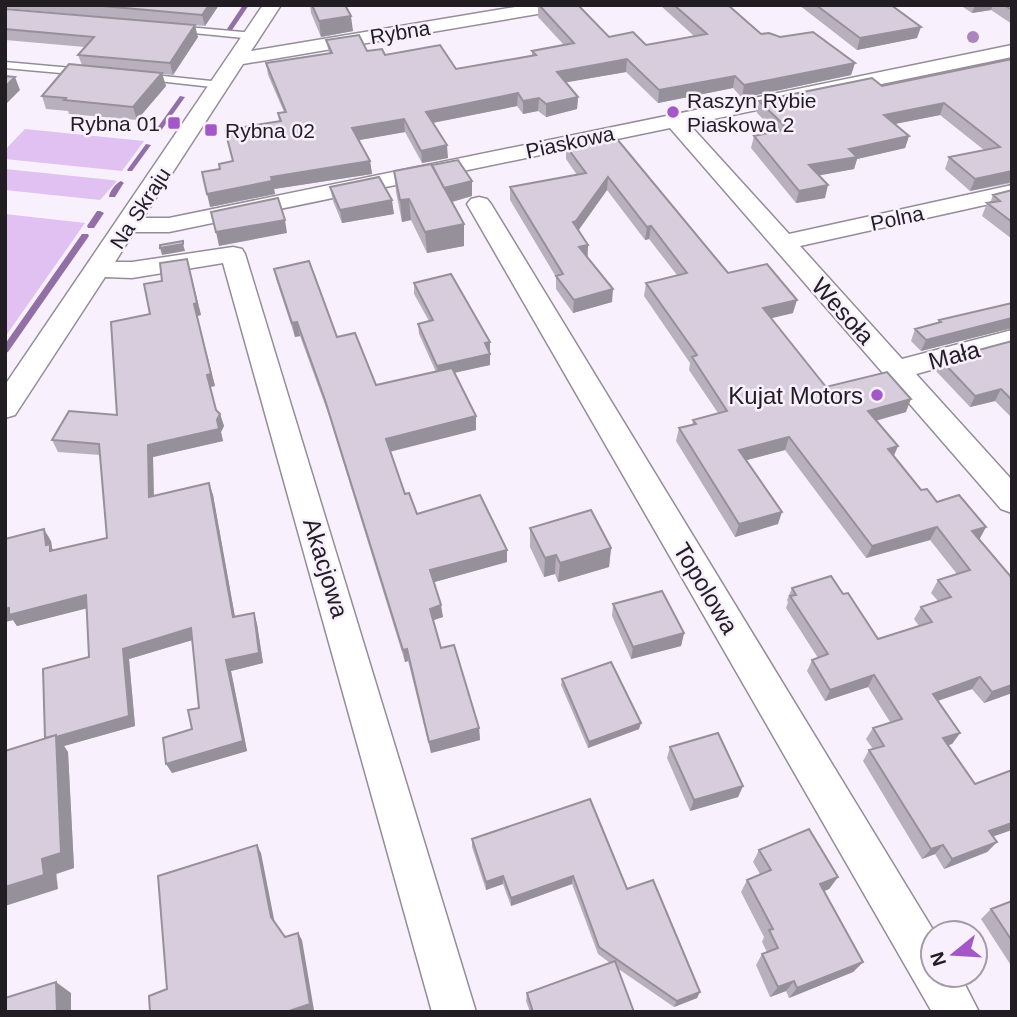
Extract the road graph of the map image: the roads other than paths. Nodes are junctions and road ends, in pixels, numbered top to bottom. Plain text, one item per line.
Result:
1 (272, 5) edge
2 (561, 5) edge
3 (166, 28) edge
4 (254, 36) junction
5 (1012, 51) edge
6 (239, 59) junction
7 (5, 65) edge
8 (96, 73) edge
9 (137, 77) edge
10 (221, 85) junction
11 (675, 121) junction
12 (1012, 192) edge
13 (480, 204) dead end
14 (128, 225) junction
15 (783, 243) junction
16 (100, 269) junction
17 (1012, 339) edge
18 (896, 370) junction
19 (5, 408) edge
20 (1012, 501) edge
21 (919, 948) edge
22 (943, 989) edge
23 (454, 1012) edge
24 (957, 1012) edge

1 - 4 street, Na Skraju
2 - 6 street, Rybna
3 - 4 lane
4 - 6 street, Na Skraju
5 - 11 street, Piaskowa
6 - 10 street, Na Skraju
7 - 8 lane
9 - 10 lane
10 - 14 street, Na Skraju
11 - 14 street, Piaskowa
11 - 15 street, Wesoła
12 - 15 street, Polna
13 - 21 street, Topolowa
14 - 16 street, Na Skraju
15 - 18 street, Wesoła
16 - 19 street, Na Skraju
16 - 23 street, Akacjowa
17 - 18 street, Mała
18 - 20 street, Wesoła
22 - 24 street, Topolowa

